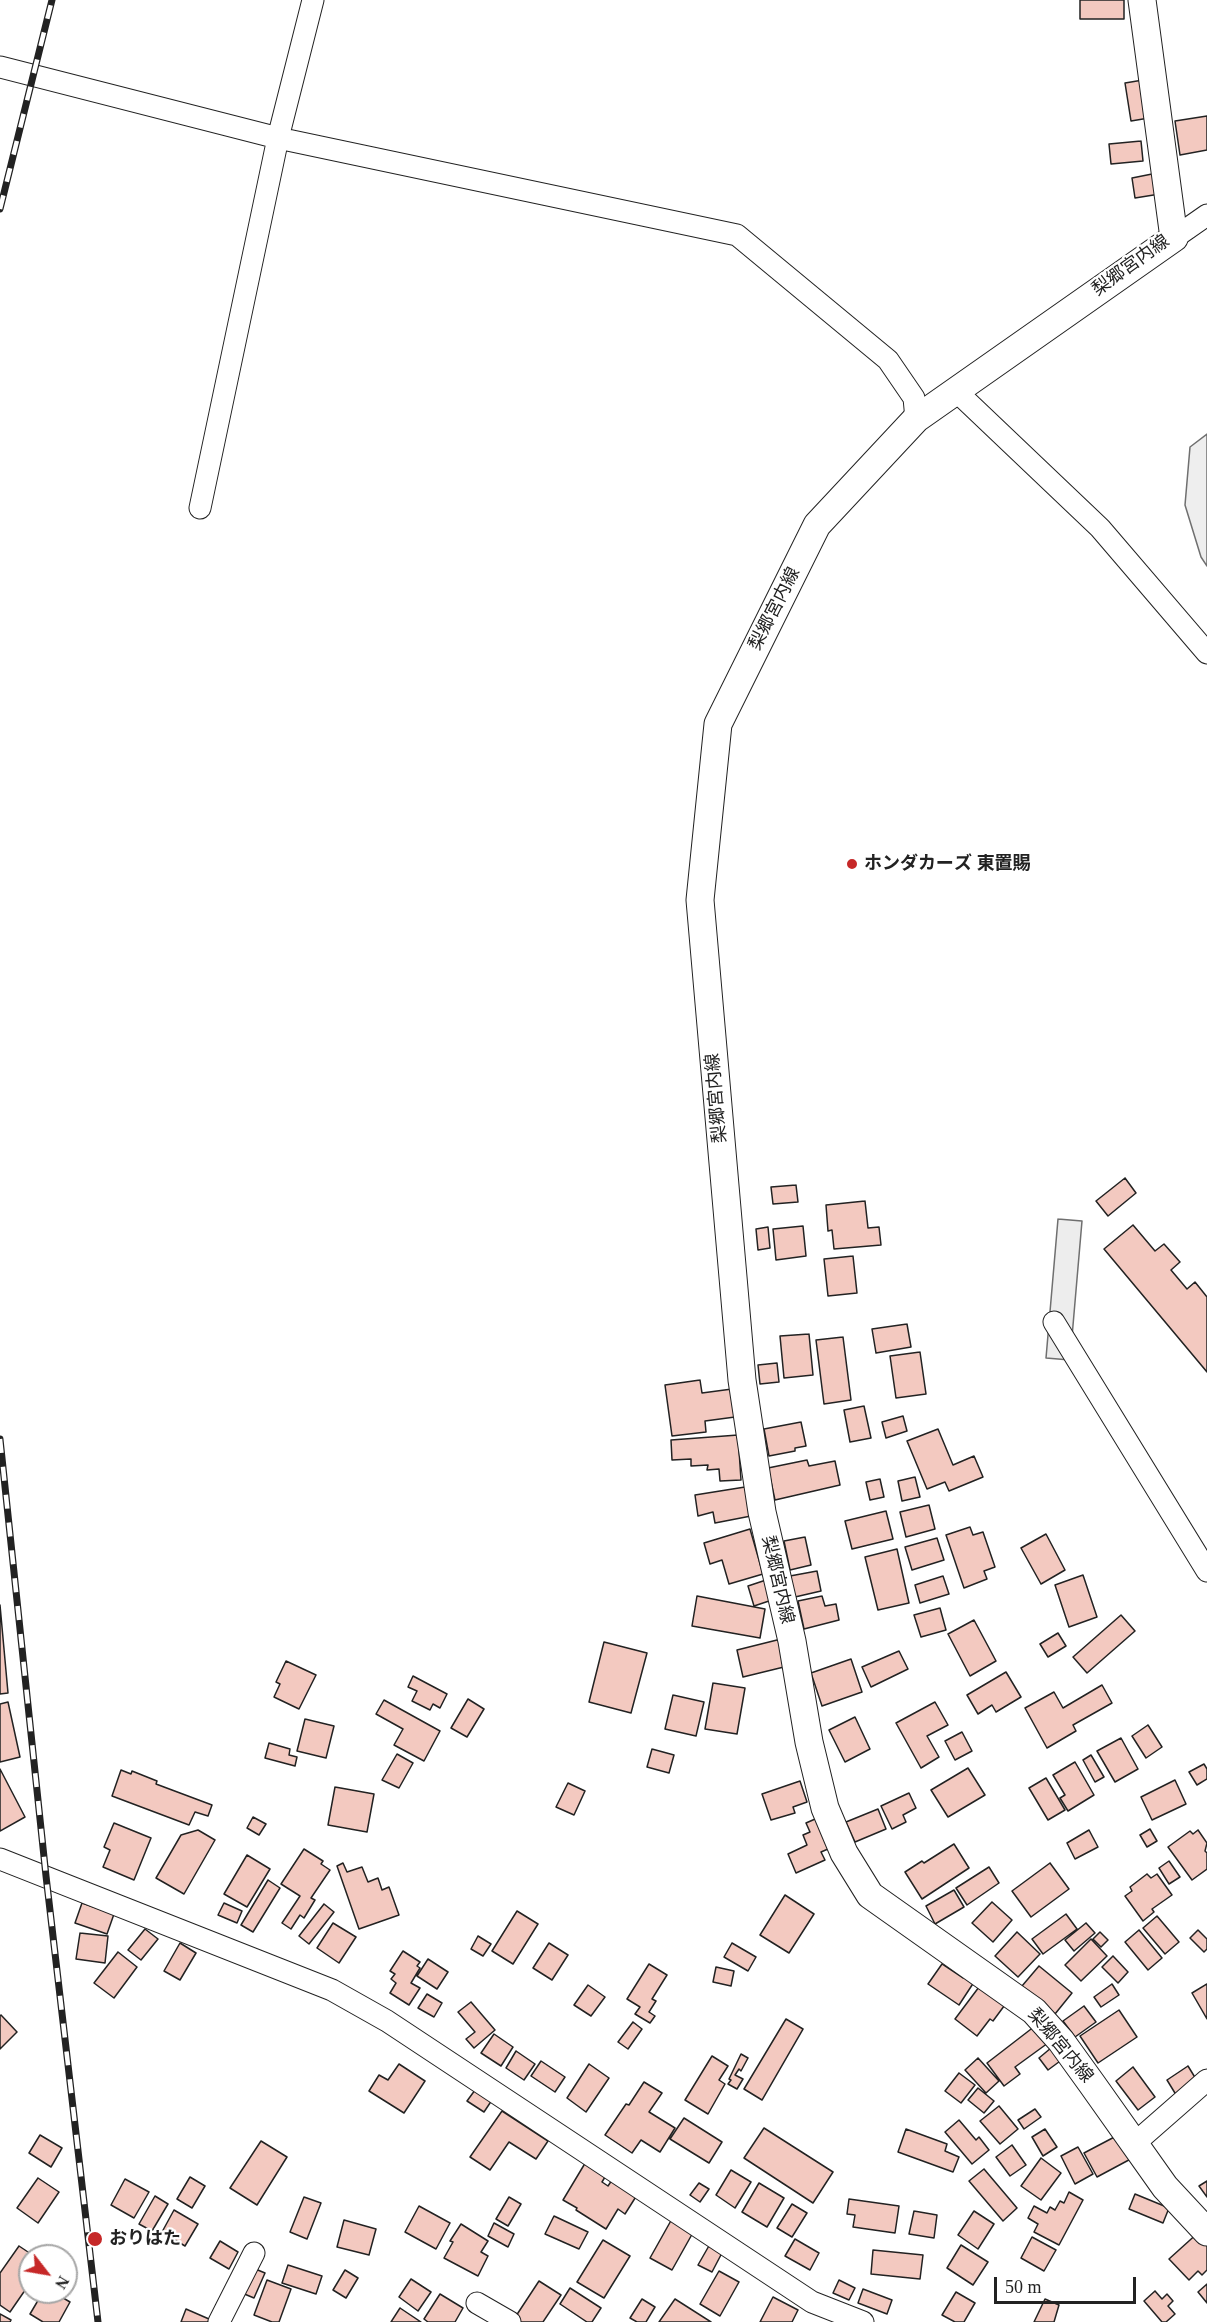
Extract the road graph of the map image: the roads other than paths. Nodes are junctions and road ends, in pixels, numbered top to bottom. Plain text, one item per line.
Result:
1 (313, 0) edge
2 (1143, 0) edge
3 (0, 67) edge
4 (278, 138) junction
5 (1207, 215) edge
6 (1174, 238) junction
7 (956, 390) junction
8 (916, 419) junction
9 (200, 508) dead end
10 (1207, 652) edge
11 (1054, 1322) dead end
12 (1207, 1571) edge
13 (0, 1858) edge
14 (1207, 2080) edge
15 (1135, 2143) junction
16 (1207, 2232) edge
17 (254, 2253) dead end
18 (477, 2303) dead end
19 (219, 2322) edge
20 (510, 2322) edge
21 (862, 2322) edge

1 - 4 street
2 - 6 main road, 梨郷宮内線
3 - 4 street
4 - 8 street
4 - 9 street
5 - 6 street
6 - 7 main road, 梨郷宮内線
7 - 8 main road, 梨郷宮内線
7 - 10 street
8 - 15 main road, 梨郷宮内線
11 - 12 street
13 - 21 street
14 - 15 street
15 - 16 main road, 梨郷宮内線
17 - 19 street
18 - 20 street

